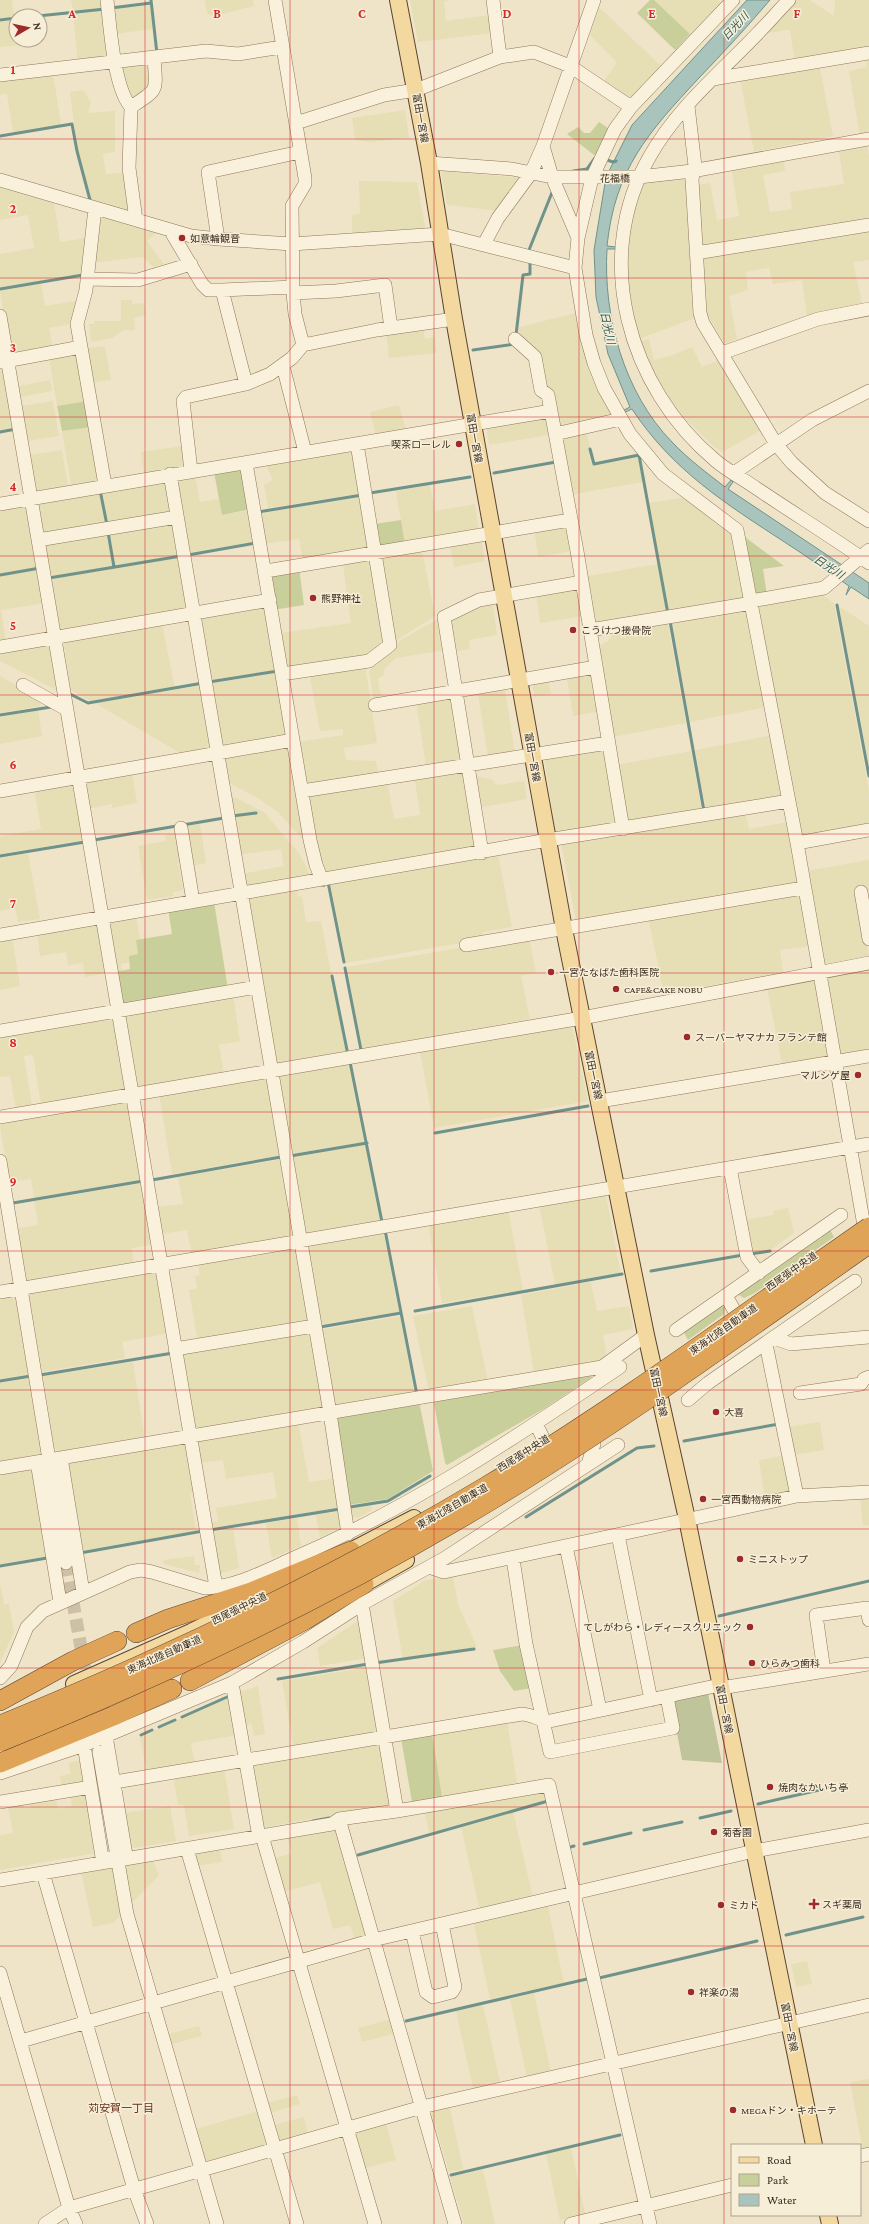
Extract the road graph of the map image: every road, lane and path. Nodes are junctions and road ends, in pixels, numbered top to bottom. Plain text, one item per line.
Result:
1 (107, 0) edge
2 (275, 0) edge
3 (398, 0) edge
4 (493, 0) edge
5 (594, 0) edge
6 (732, 0) edge
7 (789, 0) edge
8 (282, 47) junction
9 (869, 53) edge
10 (154, 57) junction
11 (500, 57) junction
12 (114, 62) junction
13 (570, 66) junction
14 (0, 76) edge
15 (713, 79) junction
16 (416, 90) junction
17 (688, 106) junction
18 (631, 107) junction
19 (131, 108) junction
20 (296, 123) junction
21 (869, 139) edge
22 (543, 146) junction
23 (300, 152) junction
24 (429, 163) junction
25 (692, 171) junction
26 (531, 173) junction
27 (552, 177) junction
28 (637, 177) junction
29 (594, 178) junction
30 (0, 180) edge
31 (95, 208) junction
32 (136, 220) junction
33 (869, 225) edge
34 (170, 230) junction
35 (440, 234) junction
36 (578, 238) junction
37 (218, 240) junction
38 (292, 244) junction
39 (484, 244) junction
40 (696, 253) junction
41 (191, 264) junction
42 (575, 268) junction
43 (87, 279) junction
44 (222, 290) junction
45 (293, 290) junction
46 (869, 309) edge
47 (0, 316) edge
48 (454, 319) junction
49 (392, 328) junction
50 (515, 339) dead end
51 (303, 345) junction
52 (81, 347) junction
53 (722, 353) junction
54 (4, 361) edge
55 (283, 366) junction
56 (246, 384) junction
57 (869, 391) edge
58 (551, 411) junction
59 (621, 419) junction
60 (473, 425) junction
61 (555, 434) junction
62 (357, 444) junction
63 (776, 444) junction
64 (305, 452) junction
65 (246, 463) junction
66 (191, 471) junction
67 (734, 473) junction
68 (170, 474) junction
69 (105, 485) junction
70 (31, 498) junction
71 (0, 504) edge
72 (177, 517) junction
73 (570, 520) junction
74 (869, 521) edge
75 (492, 532) junction
76 (38, 540) junction
77 (375, 553) junction
78 (866, 557) edge
79 (266, 571) junction
80 (582, 582) junction
81 (504, 595) junction
82 (270, 600) junction
83 (751, 602) junction
84 (194, 614) junction
85 (590, 630) junction
86 (55, 637) junction
87 (0, 646) edge
88 (596, 668) junction
89 (282, 674) junction
90 (519, 682) junction
91 (23, 685) dead end
92 (456, 692) junction
93 (375, 705) dead end
94 (66, 709) junction
95 (293, 740) junction
96 (608, 743) junction
97 (218, 754) junction
98 (532, 754) junction
99 (468, 764) junction
100 (78, 777) junction
101 (0, 791) edge
102 (302, 791) junction
103 (789, 802) junction
104 (181, 828) dead end
105 (622, 828) junction
106 (869, 830) edge
107 (548, 841) junction
108 (797, 843) junction
109 (482, 853) junction
110 (318, 881) junction
111 (803, 888) junction
112 (861, 892) dead end
113 (240, 894) junction
114 (192, 901) junction
115 (102, 917) junction
116 (564, 929) junction
117 (0, 935) edge
118 (869, 939) edge
119 (466, 945) dead end
120 (869, 963) edge
121 (818, 972) junction
122 (257, 987) junction
123 (118, 1010) junction
124 (582, 1018) junction
125 (0, 1031) edge
126 (869, 1056) edge
127 (834, 1062) junction
128 (271, 1071) junction
129 (132, 1095) junction
130 (600, 1101) junction
131 (0, 1117) edge
132 (869, 1144) edge
133 (850, 1147) junction
134 (0, 1161) edge
135 (730, 1168) junction
136 (618, 1187) junction
137 (841, 1215) dead end
138 (867, 1222) edge
139 (300, 1242) junction
140 (869, 1244) edge
141 (869, 1254) edge
142 (161, 1266) junction
143 (759, 1273) junction
144 (855, 1281) dead end
145 (22, 1289) junction
146 (0, 1292) edge
147 (726, 1296) junction
148 (734, 1310) junction
149 (314, 1326) junction
150 (676, 1330) dead end
151 (646, 1335) junction
152 (869, 1336) edge
153 (763, 1341) junction
154 (175, 1349) junction
155 (620, 1367) dead end
156 (653, 1367) junction
157 (604, 1372) junction
158 (869, 1377) edge
159 (800, 1393) dead end
160 (660, 1399) junction
161 (688, 1400) dead end
162 (330, 1413) junction
163 (536, 1424) junction
164 (190, 1436) junction
165 (544, 1440) junction
166 (594, 1444) junction
167 (618, 1445) dead end
168 (50, 1458) junction
169 (588, 1464) junction
170 (0, 1468) edge
171 (869, 1492) edge
172 (797, 1496) junction
173 (687, 1520) junction
174 (618, 1535) junction
175 (350, 1543) junction
176 (566, 1546) junction
177 (513, 1559) junction
178 (66, 1563) tunnel mouth
179 (429, 1566) junction
180 (364, 1584) junction
181 (216, 1587) junction
182 (83, 1592) junction
183 (60, 1602) junction
184 (362, 1604) junction
185 (869, 1620) edge
186 (136, 1633) dead end
187 (117, 1641) dead end
188 (869, 1664) edge
189 (824, 1671) junction
190 (2, 1673) edge
191 (190, 1681) dead end
192 (232, 1683) junction
193 (721, 1686) junction
194 (172, 1689) dead end
195 (667, 1697) junction
196 (652, 1700) junction
197 (0, 1701) edge
198 (600, 1710) junction
199 (0, 1717) edge
200 (542, 1721) junction
201 (0, 1725) edge
202 (106, 1736) junction
203 (385, 1738) junction
204 (0, 1742) edge
205 (84, 1745) junction
206 (0, 1751) edge
207 (99, 1752) dead end
208 (246, 1761) junction
209 (0, 1763) edge
210 (0, 1773) edge
211 (115, 1782) junction
212 (91, 1787) junction
213 (0, 1802) edge
214 (397, 1811) junction
215 (339, 1819) junction
216 (869, 1830) edge
217 (260, 1836) junction
218 (187, 1849) junction
219 (754, 1851) junction
220 (117, 1860) junction
221 (43, 1873) junction
222 (0, 1880) edge
223 (573, 1894) junction
224 (442, 1924) junction
225 (412, 1931) junction
226 (373, 1940) junction
227 (298, 1962) junction
228 (0, 1973) edge
229 (226, 1982) junction
230 (3, 1992) edge
231 (153, 2003) junction
232 (869, 2005) edge
233 (86, 2022) junction
234 (790, 2022) junction
235 (21, 2041) junction
236 (612, 2063) junction
237 (422, 2107) junction
238 (346, 2128) junction
239 (814, 2144) edge
240 (275, 2149) junction
241 (202, 2170) junction
242 (731, 2185) edge
243 (134, 2189) junction
244 (645, 2205) junction
245 (69, 2208) junction
246 (44, 2224) edge
247 (76, 2224) edge
248 (147, 2224) edge
249 (217, 2224) edge
250 (297, 2224) edge
251 (375, 2224) edge
252 (455, 2224) edge
253 (570, 2224) edge
254 (650, 2224) edge

1 - 12 street
2 - 8 street
3 - 16 main road, 富田一宮線
4 - 11 street
5 - 13 street
6 - 18 street
7 - 15 street
8 - 10 street
8 - 20 street
9 - 15 street
10 - 12 street
10 - 19 street
11 - 13 street
11 - 16 street
12 - 14 street
12 - 19 street
13 - 18 street
13 - 22 street
15 - 17 street
16 - 20 street
16 - 24 main road, 富田一宮線
17 - 25 street
17 - 28 street
18 - 29 street
19 - 32 street
20 - 23 street
21 - 25 street, 花福橋
22 - 26 street
22 - 27 street
23 - 37 street
23 - 38 street
24 - 26 street, 花福橋
24 - 35 main road, 富田一宮線
25 - 28 street, 花福橋
25 - 40 street
26 - 27 street, 花福橋
26 - 39 street
27 - 29 street, 花福橋
27 - 36 street
28 - 29 street, 花福橋
28 - 67 street
29 - 36 street
30 - 31 street
31 - 32 street
31 - 43 street
32 - 34 street
33 - 40 street
34 - 37 street
34 - 41 street
35 - 38 street
35 - 39 street
35 - 48 main road, 富田一宮線
36 - 42 street
37 - 38 street
38 - 45 street
39 - 42 street
40 - 53 street
41 - 43 street
41 - 44 street
42 - 59 street
43 - 52 street
44 - 45 street
44 - 56 street
45 - 49 street
45 - 51 street
46 - 53 street
47 - 54 street
48 - 49 street
48 - 60 main road, 富田一宮線
49 - 51 street
50 - 58 street
51 - 55 street
52 - 54 street
52 - 69 street
53 - 63 street
54 - 70 street
55 - 56 street
55 - 64 street
56 - 66 street
57 - 63 street
58 - 60 street
58 - 61 street
59 - 61 street
59 - 83 street
60 - 62 street
60 - 75 main road, 富田一宮線
61 - 73 street
62 - 64 street
62 - 77 street
63 - 67 street
63 - 74 street
64 - 65 street
65 - 66 street
65 - 79 street
66 - 68 street
67 - 78 street
68 - 69 street
68 - 72 street
69 - 70 street
70 - 71 street
70 - 76 street
72 - 76 street
72 - 84 street
73 - 75 street
73 - 80 street
75 - 77 street
75 - 81 main road, 富田一宮線
76 - 86 street
77 - 79 street
77 - 89 street
78 - 83 street
79 - 82 street
80 - 81 street
80 - 85 street
81 - 90 main road, 富田一宮線
81 - 92 street
82 - 84 street
82 - 89 street
83 - 85 street
83 - 103 street
84 - 86 street
84 - 97 street
85 - 88 street
86 - 87 street
86 - 94 street
88 - 90 street
88 - 96 street
89 - 95 street
90 - 92 street
90 - 98 main road, 富田一宮線
91 - 94 street
92 - 93 street
92 - 99 street
94 - 100 street
95 - 97 street
95 - 102 street
96 - 98 street
96 - 105 street
97 - 100 street
97 - 113 street
98 - 99 street
98 - 107 main road, 富田一宮線
99 - 102 street
99 - 109 street
100 - 101 street
100 - 115 street
102 - 110 street
103 - 105 street
103 - 108 street
104 - 114 street
105 - 107 street
106 - 108 street
107 - 109 street
107 - 116 main road, 富田一宮線
108 - 111 street
109 - 110 street
110 - 113 street
111 - 116 street
111 - 121 street
112 - 118 street
113 - 114 street
113 - 122 street
114 - 115 street
115 - 117 street
115 - 123 street
116 - 119 street
116 - 124 main road, 富田一宮線
120 - 121 street
121 - 124 street
121 - 127 street
122 - 123 street
122 - 128 street
123 - 125 street
123 - 129 street
124 - 128 street
124 - 130 main road, 富田一宮線
126 - 127 street
127 - 130 street
127 - 133 street
128 - 129 street
128 - 139 street
129 - 131 street
129 - 142 street
130 - 136 main road, 富田一宮線
132 - 133 street
133 - 135 street
133 - 138 street
134 - 145 street
135 - 136 street
135 - 143 street
136 - 139 street
136 - 151 main road, 富田一宮線
137 - 143 street
138 - 141 street
138 - 148 main road, 西尾張中央道
138 - 201 highway, 東海北陸自動車道, bridge
139 - 142 street
139 - 149 street
140 - 204 highway, 東海北陸自動車道, bridge
141 - 153 main road
142 - 145 street
142 - 154 street
143 - 147 street
144 - 153 street
145 - 146 street
145 - 168 street
147 - 148 street
147 - 150 street
148 - 156 main road, 西尾張中央道
149 - 154 street
149 - 162 street
151 - 156 main road, 富田一宮線
151 - 157 street
152 - 153 street
153 - 160 main road
153 - 161 street
153 - 172 street
154 - 164 street
155 - 157 street
156 - 160 main road, 富田一宮線
156 - 165 main road, 西尾張中央道
157 - 162 street
157 - 163 street
158 - 159 street
160 - 166 main road
160 - 173 main road, 富田一宮線
162 - 164 street
162 - 175 street
163 - 165 street
163 - 175 street
164 - 168 street
164 - 181 street
165 - 175 main road, 西尾張中央道
166 - 169 street
166 - 180 main road
167 - 169 street
168 - 170 street
168 - 178 street
168 - 182 street
168 - 183 street
169 - 179 street
171 - 172 street
172 - 173 street
173 - 174 street
173 - 193 main road, 富田一宮線
174 - 176 street
174 - 196 street
175 - 181 street
175 - 186 highway
175 - 199 main road, 西尾張中央道
176 - 177 street
176 - 198 street
177 - 179 street
177 - 200 street
179 - 184 street
180 - 191 highway
180 - 206 main road
181 - 182 street
182 - 183 street
183 - 190 street
184 - 192 street
184 - 203 street
185 - 189 street
187 - 197 highway
188 - 189 street
189 - 193 street
192 - 202 street
192 - 208 street
193 - 195 street
193 - 219 main road, 富田一宮線
194 - 209 highway
195 - 196 street
195 - 200 street
196 - 198 street
198 - 200 street
200 - 203 street
202 - 205 street
202 - 211 street
203 - 208 street
203 - 214 street
205 - 210 street
205 - 212 street
207 - 220 street
208 - 211 street
208 - 217 street
211 - 220 street
212 - 213 street
212 - 220 street
214 - 215 street
214 - 223 street
215 - 217 street
215 - 226 street
216 - 219 street
217 - 218 street
217 - 227 street
218 - 220 street
218 - 229 street
219 - 223 street
219 - 234 main road, 富田一宮線
220 - 221 street
220 - 231 street
221 - 222 street
221 - 233 street
223 - 224 street
223 - 236 street
224 - 225 street
224 - 225 street
225 - 226 street
226 - 227 street
226 - 237 street
227 - 229 street
227 - 238 street
228 - 230 street
229 - 231 street
229 - 240 street
230 - 235 street
231 - 233 street
231 - 241 street
232 - 234 street
233 - 235 street
233 - 243 street
234 - 236 street
234 - 239 main road, 富田一宮線
235 - 245 street
236 - 237 street
236 - 244 street
237 - 238 street
237 - 252 street
238 - 240 street
238 - 251 street
240 - 241 street
240 - 250 street
241 - 243 street
241 - 249 street
242 - 244 street
243 - 245 street
243 - 248 street
244 - 253 street
244 - 254 street
245 - 246 street
245 - 247 street

